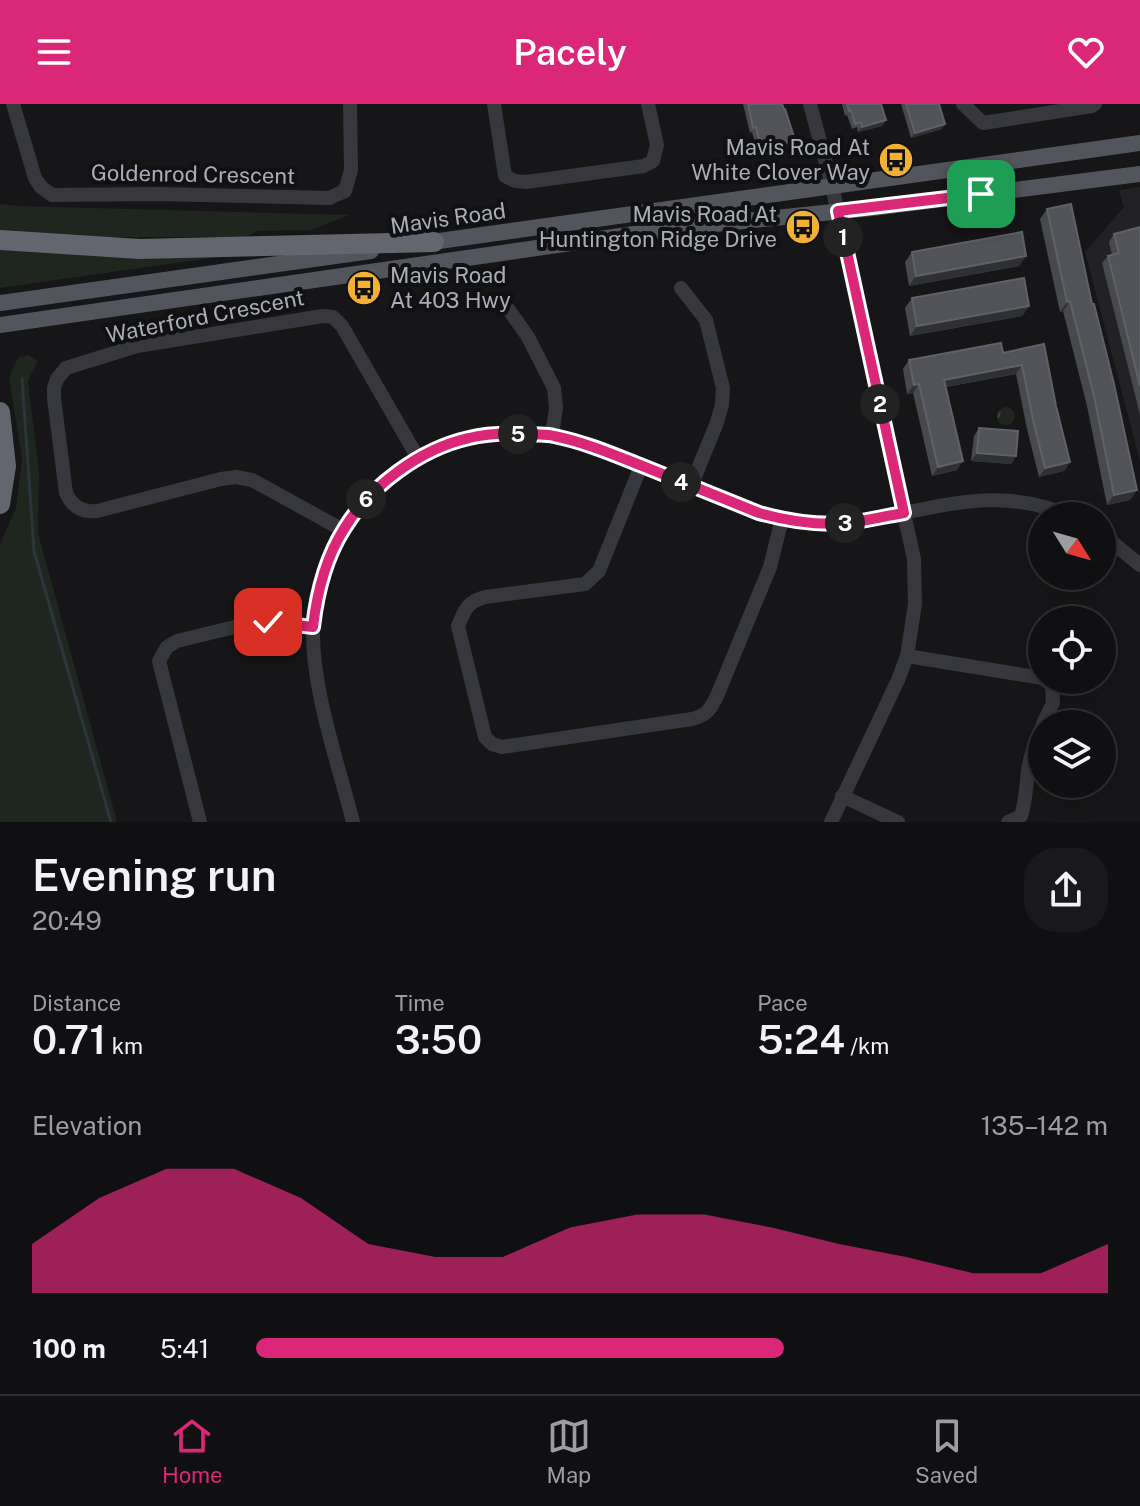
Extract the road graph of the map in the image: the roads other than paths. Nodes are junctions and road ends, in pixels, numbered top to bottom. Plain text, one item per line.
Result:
1 (13, 104) edge
2 (350, 104) edge
3 (494, 104) edge
4 (648, 104) edge
5 (810, 104) edge
6 (963, 104) edge
7 (1095, 104) edge
8 (1140, 143) edge
9 (1140, 174) edge
10 (832, 186) junction
11 (838, 211) junction
12 (0, 240) edge
13 (434, 242) junction
14 (681, 288) dead end
15 (0, 303) edge
16 (509, 310) dead end
17 (0, 325) edge
18 (0, 412) edge
19 (552, 435) junction
20 (418, 458) junction
21 (641, 466) junction
22 (691, 486) junction
23 (0, 504) edge
24 (1028, 504) edge
25 (904, 513) junction
26 (782, 519) junction
27 (343, 530) junction
28 (1116, 545) edge
29 (1140, 565) edge
30 (313, 627) junction
31 (907, 656) junction
32 (1028, 676) edge
33 (1028, 768) edge
34 (842, 796) junction
35 (200, 822) edge
36 (353, 822) edge
37 (831, 822) edge
38 (898, 822) edge
39 (1008, 822) edge

1 - 2 street, Goldenrod Crescent
3 - 4 street
5 - 10 street
6 - 7 street
8 - 10 main road, Mavis Road
9 - 11 main road, Mavis Road
10 - 11 street
10 - 13 main road, Mavis Road
11 - 17 main road, Mavis Road
11 - 25 street
12 - 13 highway
13 - 15 main road, Mavis Road
14 - 22 street
16 - 19 street
18 - 23 highway
19 - 20 street
19 - 21 street
20 - 27 street
20 - 27 street, Waterford Crescent
21 - 22 street
21 - 26 street
22 - 26 street
24 - 25 street
25 - 26 street
25 - 31 street
27 - 30 street
28 - 29 street
30 - 35 street
30 - 36 street
31 - 32 street
31 - 34 street
33 - 39 street
34 - 37 street
34 - 38 street

